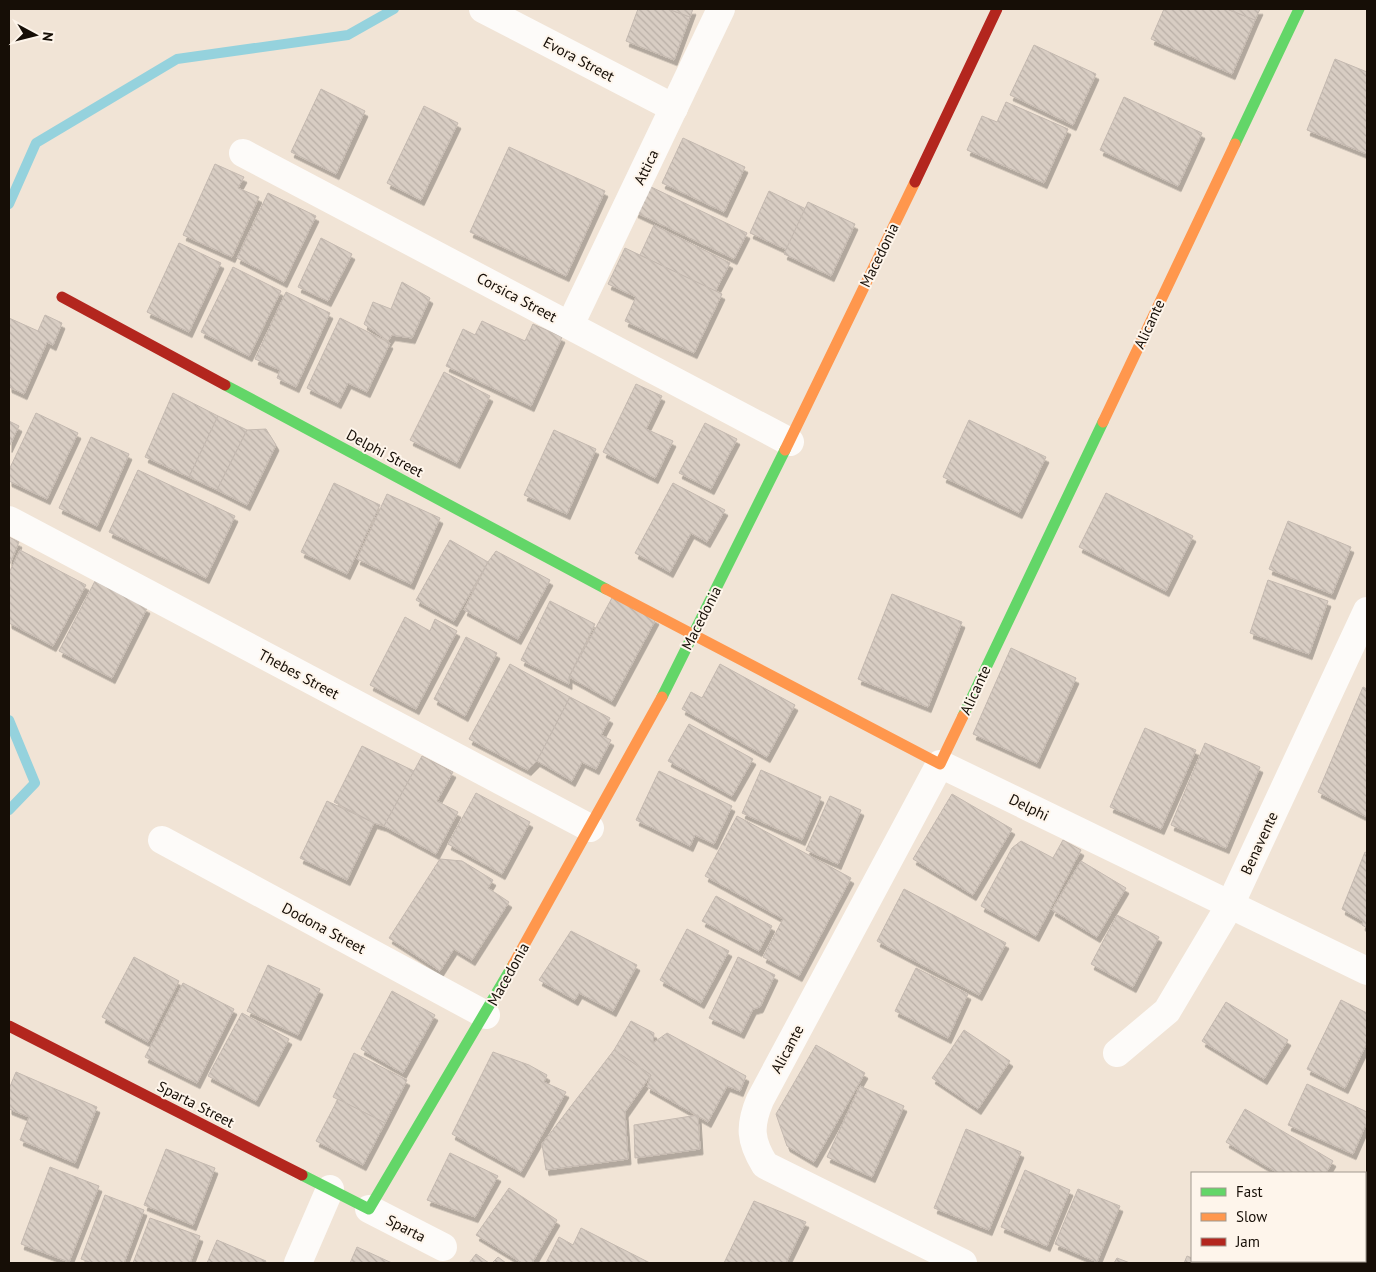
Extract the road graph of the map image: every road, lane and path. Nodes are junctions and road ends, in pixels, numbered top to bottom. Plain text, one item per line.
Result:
1 (483, 9) edge
2 (721, 9) edge
3 (997, 9) edge
4 (1299, 9) edge
5 (674, 108) junction
6 (243, 153) dead end
7 (62, 297) dead end
8 (570, 325) junction
9 (790, 442) junction
10 (9, 520) edge
11 (1367, 610) edge
12 (693, 636) junction
13 (940, 764) junction
14 (590, 828) junction
15 (162, 840) dead end
16 (1230, 905) junction
17 (1367, 971) edge
18 (486, 1015) junction
19 (9, 1026) edge
20 (1116, 1053) dead end
21 (330, 1189) junction
22 (369, 1209) junction
23 (443, 1246) dead end
24 (298, 1263) edge
25 (964, 1263) edge

1 - 5 street, Evora Street
2 - 5 street, Attica
3 - 9 street, Macedonia
4 - 13 street, Alicante
5 - 8 street, Attica
6 - 8 street, Corsica Street
7 - 12 street, Delphi Street
8 - 9 street, Corsica Street
9 - 12 street, Macedonia
10 - 14 street, Thebes Street
11 - 16 street, Benavente
12 - 13 street, Delphi
12 - 14 street, Macedonia
13 - 16 street, Delphi
13 - 25 street, Alicante
14 - 18 street, Macedonia
15 - 18 street, Dodona Street
16 - 17 street, Delphi
16 - 20 street, Benavente
18 - 22 street, Macedonia
19 - 21 street, Sparta Street
21 - 22 street, Sparta Street
21 - 24 street
22 - 23 street, Sparta

